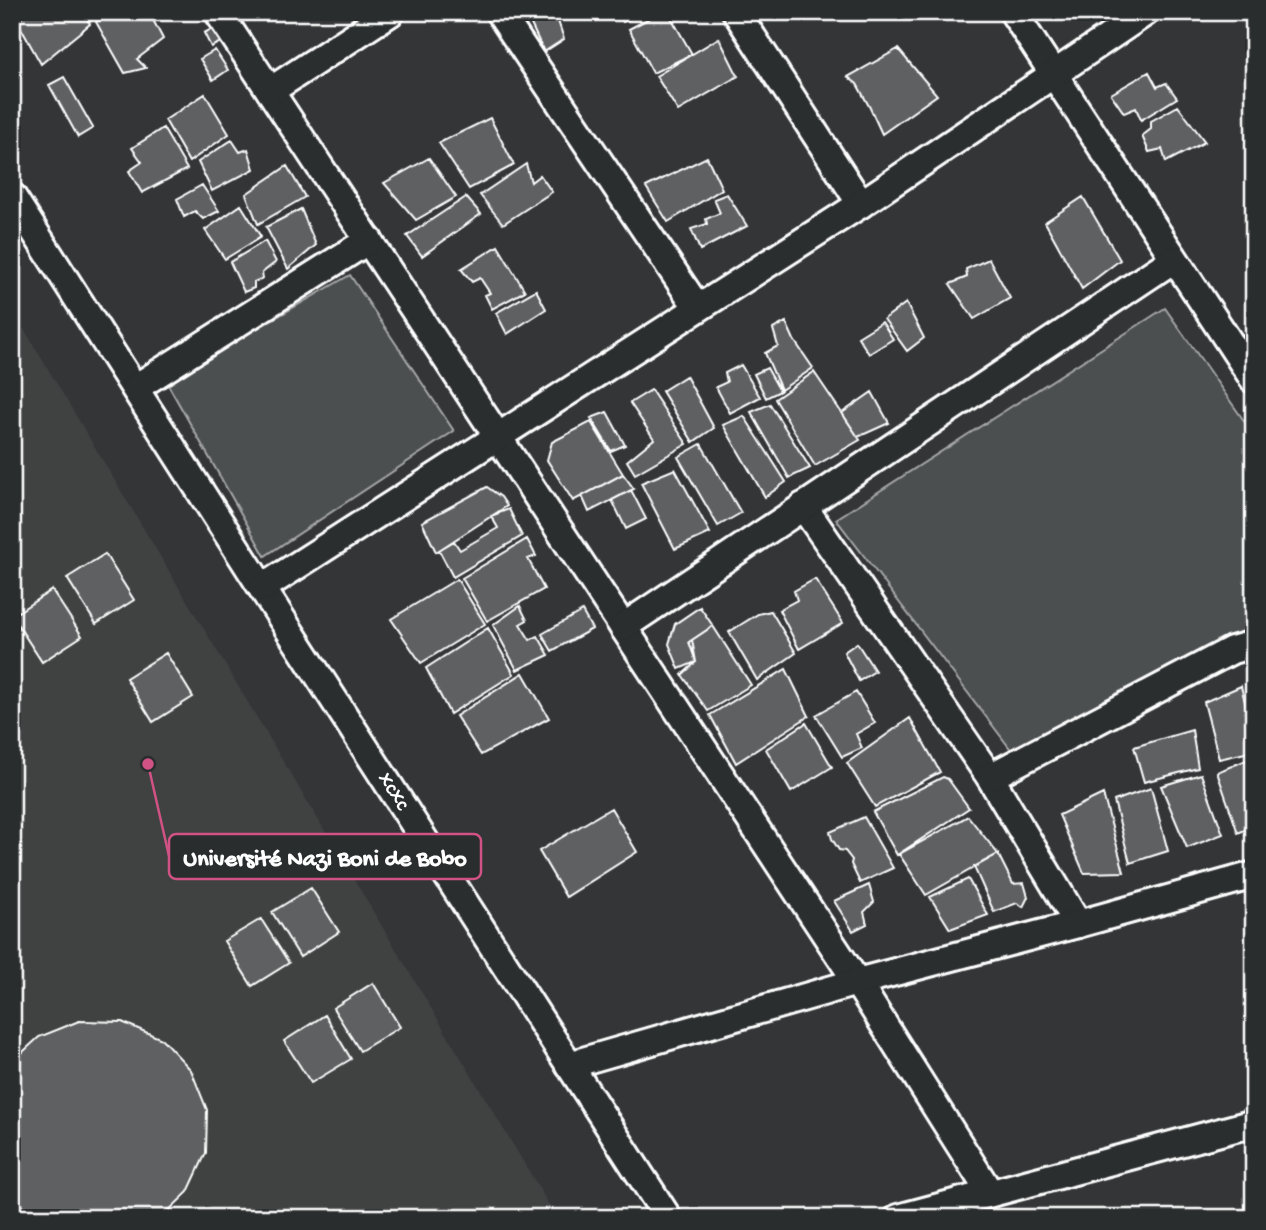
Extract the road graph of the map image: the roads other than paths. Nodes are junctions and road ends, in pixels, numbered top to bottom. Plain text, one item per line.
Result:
1 (218, 12) edge
2 (391, 12) edge
3 (499, 12) edge
4 (736, 12) edge
5 (1013, 12) edge
6 (1146, 12) edge
7 (1053, 74) junction
8 (270, 90) junction
9 (12, 196) edge
10 (861, 204) junction
11 (369, 240) junction
12 (1174, 259) junction
13 (697, 307) junction
14 (1254, 380) edge
15 (135, 388) junction
16 (498, 436) junction
17 (803, 506) junction
18 (262, 588) junction
19 (623, 627) junction
20 (1254, 644) edge
21 (990, 777) junction
22 (1254, 875) edge
23 (1078, 924) junction
24 (857, 982) junction
25 (569, 1065) junction
26 (1254, 1123) edge
27 (990, 1193) junction
28 (668, 1218) edge
29 (898, 1218) edge

1 - 8 street
2 - 8 street
3 - 13 street
4 - 10 street
5 - 7 street
6 - 7 street
7 - 10 street
7 - 12 street
8 - 11 street
9 - 15 street, xcxc
10 - 13 street
11 - 15 street
11 - 16 street
12 - 14 street
12 - 17 street
13 - 16 street
15 - 18 street, xcxc
16 - 18 street
16 - 19 street
17 - 19 street
17 - 21 street
18 - 25 street, xcxc
19 - 24 street
20 - 21 street
21 - 23 street
22 - 23 street
23 - 24 street
24 - 25 street
24 - 27 street
25 - 28 street, xcxc
26 - 27 street
27 - 29 street

